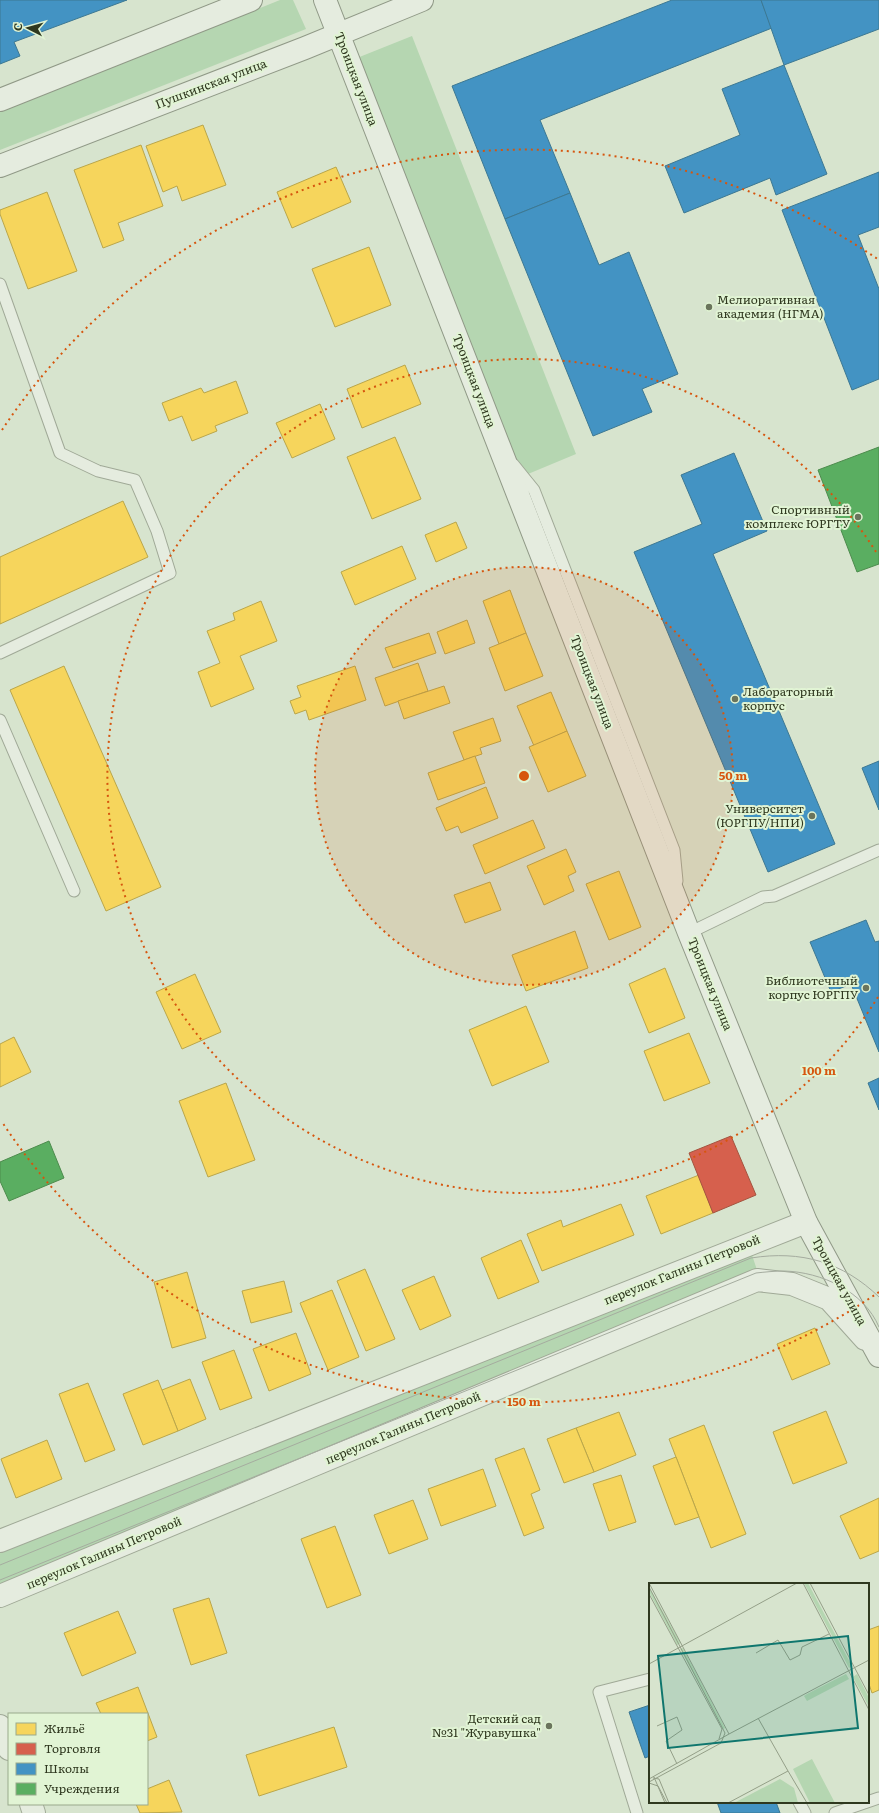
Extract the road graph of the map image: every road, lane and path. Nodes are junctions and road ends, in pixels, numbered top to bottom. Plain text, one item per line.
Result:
1 (251, 0) edge
2 (325, 0) edge
3 (422, 0) edge
4 (339, 34) junction
5 (0, 100) edge
6 (0, 166) edge
7 (0, 284) edge
8 (0, 653) edge
9 (0, 720) edge
10 (879, 850) edge
11 (74, 891) dead end
12 (689, 933) junction
13 (806, 1222) junction
14 (879, 1355) edge
15 (0, 1541) edge
16 (0, 1596) edge
17 (649, 1679) edge
18 (0, 1726) edge
19 (8, 1746) edge
20 (879, 1798) edge
21 (869, 1801) edge
22 (800, 1803) edge
23 (864, 1803) edge
24 (637, 1813) edge
25 (805, 1813) edge
26 (835, 1813) edge

1 - 5 street
2 - 4 street, Троицкая улица
3 - 4 street, Пушкинская улица
4 - 6 street, Пушкинская улица
4 - 12 street, Троицкая улица
7 - 8 lane
9 - 11 lane
10 - 12 lane
12 - 13 street, Троицкая улица
13 - 14 street, Троицкая улица
13 - 15 street, переулок Галины Петровой
14 - 16 street, переулок Галины Петровой
17 - 24 lane
18 - 19 street
20 - 21 lane
22 - 25 lane
23 - 26 lane

